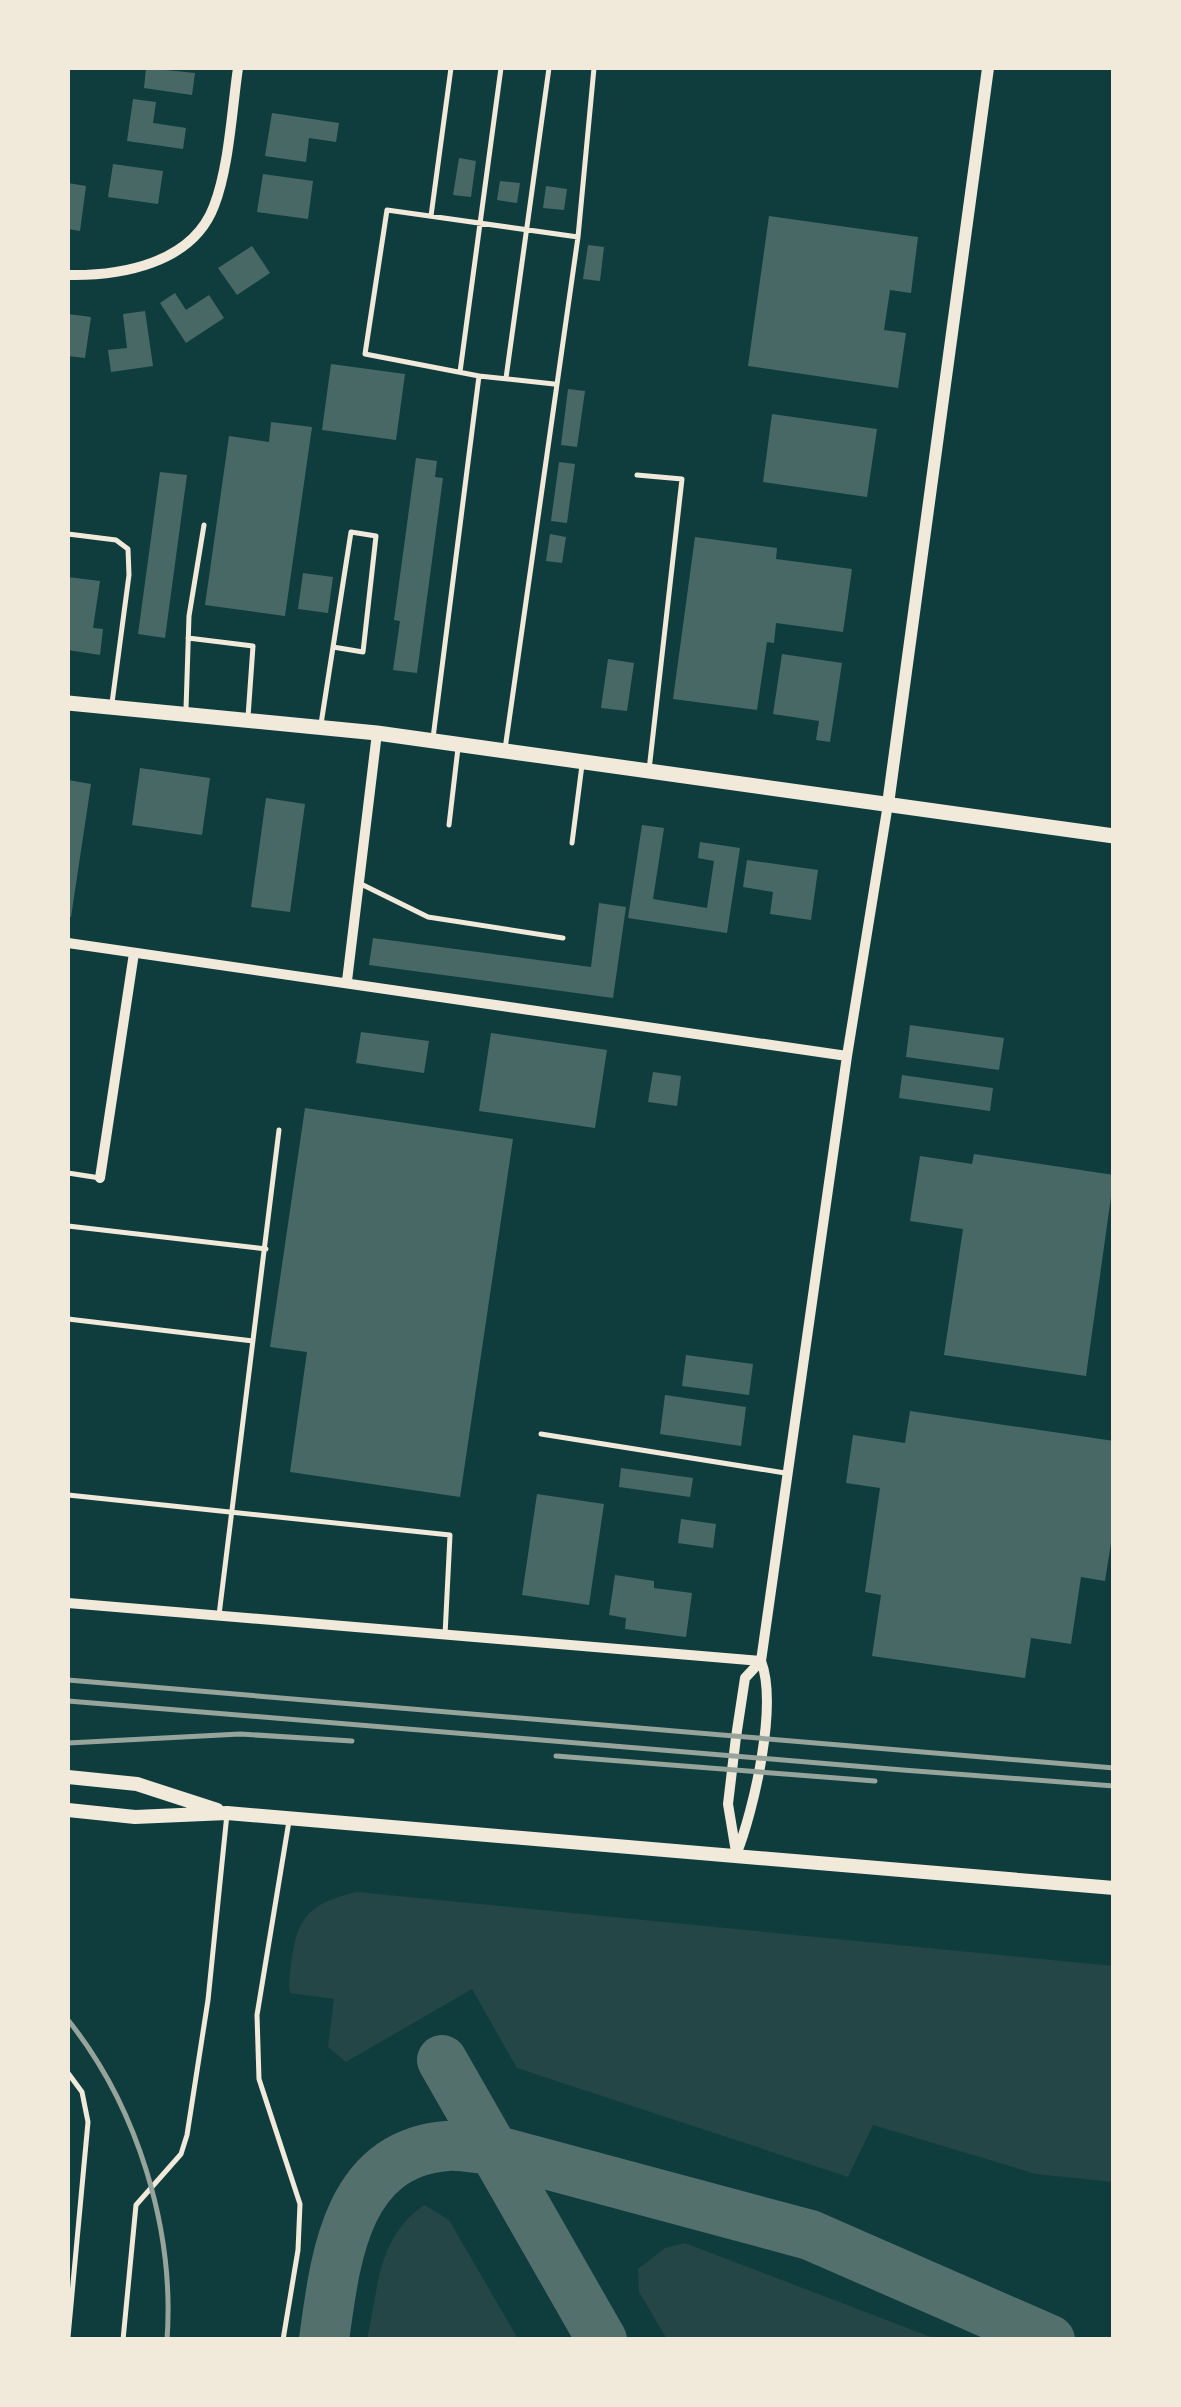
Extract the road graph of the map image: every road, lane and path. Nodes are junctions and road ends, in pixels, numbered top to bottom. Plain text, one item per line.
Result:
1 (238, 68) edge
2 (451, 68) edge
3 (501, 68) edge
4 (549, 68) edge
5 (594, 68) edge
6 (988, 68) edge
7 (432, 216) junction
8 (480, 223) junction
9 (527, 230) junction
10 (578, 237) junction
11 (68, 275) edge
12 (460, 372) junction
13 (479, 376) junction
14 (506, 378) junction
15 (554, 384) junction
16 (637, 475) dead end
17 (204, 525) dead end
18 (68, 534) edge
19 (188, 638) junction
20 (333, 647) junction
21 (68, 703) edge
22 (112, 706) junction
23 (186, 712) junction
24 (247, 719) junction
25 (321, 727) junction
26 (377, 733) junction
27 (433, 741) junction
28 (459, 745) junction
29 (505, 752) junction
30 (583, 762) junction
31 (648, 771) junction
32 (888, 804) junction
33 (449, 825) dead end
34 (1114, 836) edge
35 (572, 843) dead end
36 (358, 882) junction
37 (563, 938) dead end
38 (68, 943) edge
39 (134, 953) junction
40 (346, 981) junction
41 (847, 1056) junction
42 (280, 1130) dead end
43 (68, 1173) edge
44 (100, 1178) joint
45 (68, 1226) edge
46 (266, 1248) junction
47 (68, 1320) edge
48 (254, 1342) junction
49 (542, 1434) dead end
50 (788, 1474) junction
51 (68, 1495) edge
52 (233, 1512) junction
53 (68, 1603) edge
54 (219, 1615) junction
55 (445, 1634) junction
56 (761, 1661) junction
57 (68, 1777) edge
58 (68, 1810) edge
59 (227, 1813) junction
60 (290, 1818) junction
61 (736, 1855) junction
62 (1114, 1888) edge
63 (68, 2073) edge
64 (68, 2336) edge
65 (124, 2340) edge
66 (283, 2340) edge

1 - 11 street
2 - 7 lane
3 - 8 lane
4 - 9 lane
5 - 10 lane
6 - 32 street
7 - 8 lane
7 - 12 lane
8 - 9 lane
8 - 12 lane
9 - 10 lane
9 - 14 lane
10 - 15 lane
12 - 13 lane
13 - 14 lane
13 - 27 lane
14 - 15 lane
15 - 29 lane
16 - 31 lane
17 - 19 lane
18 - 22 lane
19 - 23 lane
19 - 24 lane
20 - 20 lane
20 - 25 lane
21 - 22 main road
22 - 23 main road
23 - 24 main road
24 - 25 main road
25 - 26 main road
26 - 27 main road
26 - 36 street
27 - 28 main road
28 - 29 main road
28 - 33 lane
29 - 30 main road
30 - 31 main road
30 - 35 lane
31 - 32 main road
32 - 34 main road
32 - 41 street
36 - 37 lane
36 - 40 street
38 - 39 street
39 - 40 street
39 - 44 street
40 - 41 street
41 - 50 street
42 - 46 lane
43 - 44 lane
45 - 46 lane
46 - 48 lane
47 - 48 lane
48 - 52 lane
49 - 50 lane
50 - 56 street
51 - 52 lane
52 - 54 lane
52 - 55 lane
53 - 54 street
54 - 55 street
55 - 56 street
56 - 61 street
56 - 61 street
57 - 59 main road
58 - 59 main road
59 - 60 main road
59 - 65 lane
60 - 61 main road
60 - 66 lane
61 - 62 main road
63 - 64 lane

